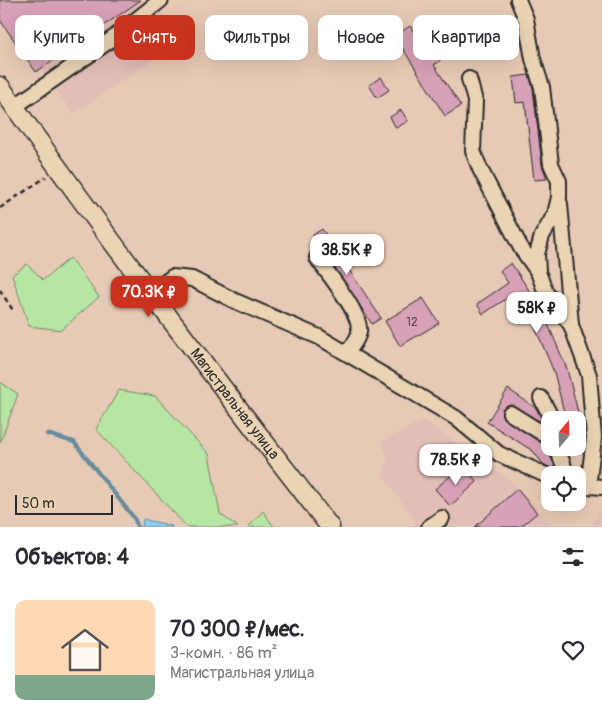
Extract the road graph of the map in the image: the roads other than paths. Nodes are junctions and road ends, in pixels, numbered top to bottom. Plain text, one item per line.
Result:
1 (161, 0) edge
2 (518, 0) edge
3 (469, 79) dead end
4 (0, 86) edge
5 (14, 107) junction
6 (559, 197) junction
7 (317, 258) dead end
8 (538, 272) junction
9 (150, 294) junction
10 (571, 325) junction
11 (348, 353) junction
12 (542, 398) dead end
13 (548, 411) edge
14 (510, 413) dead end
15 (541, 432) edge
16 (541, 474) edge
17 (589, 487) edge
18 (442, 518) dead end
19 (330, 527) edge
20 (429, 527) edge

1 - 5 lane
2 - 6 lane
3 - 8 lane
4 - 5 main road, Магистральная улица
5 - 9 main road, Магистральная улица
6 - 8 lane
6 - 10 lane
7 - 11 lane
8 - 10 lane
9 - 11 lane
9 - 19 main road, Магистральная улица
10 - 17 lane
11 - 16 lane
12 - 13 lane
14 - 15 lane
18 - 20 lane

